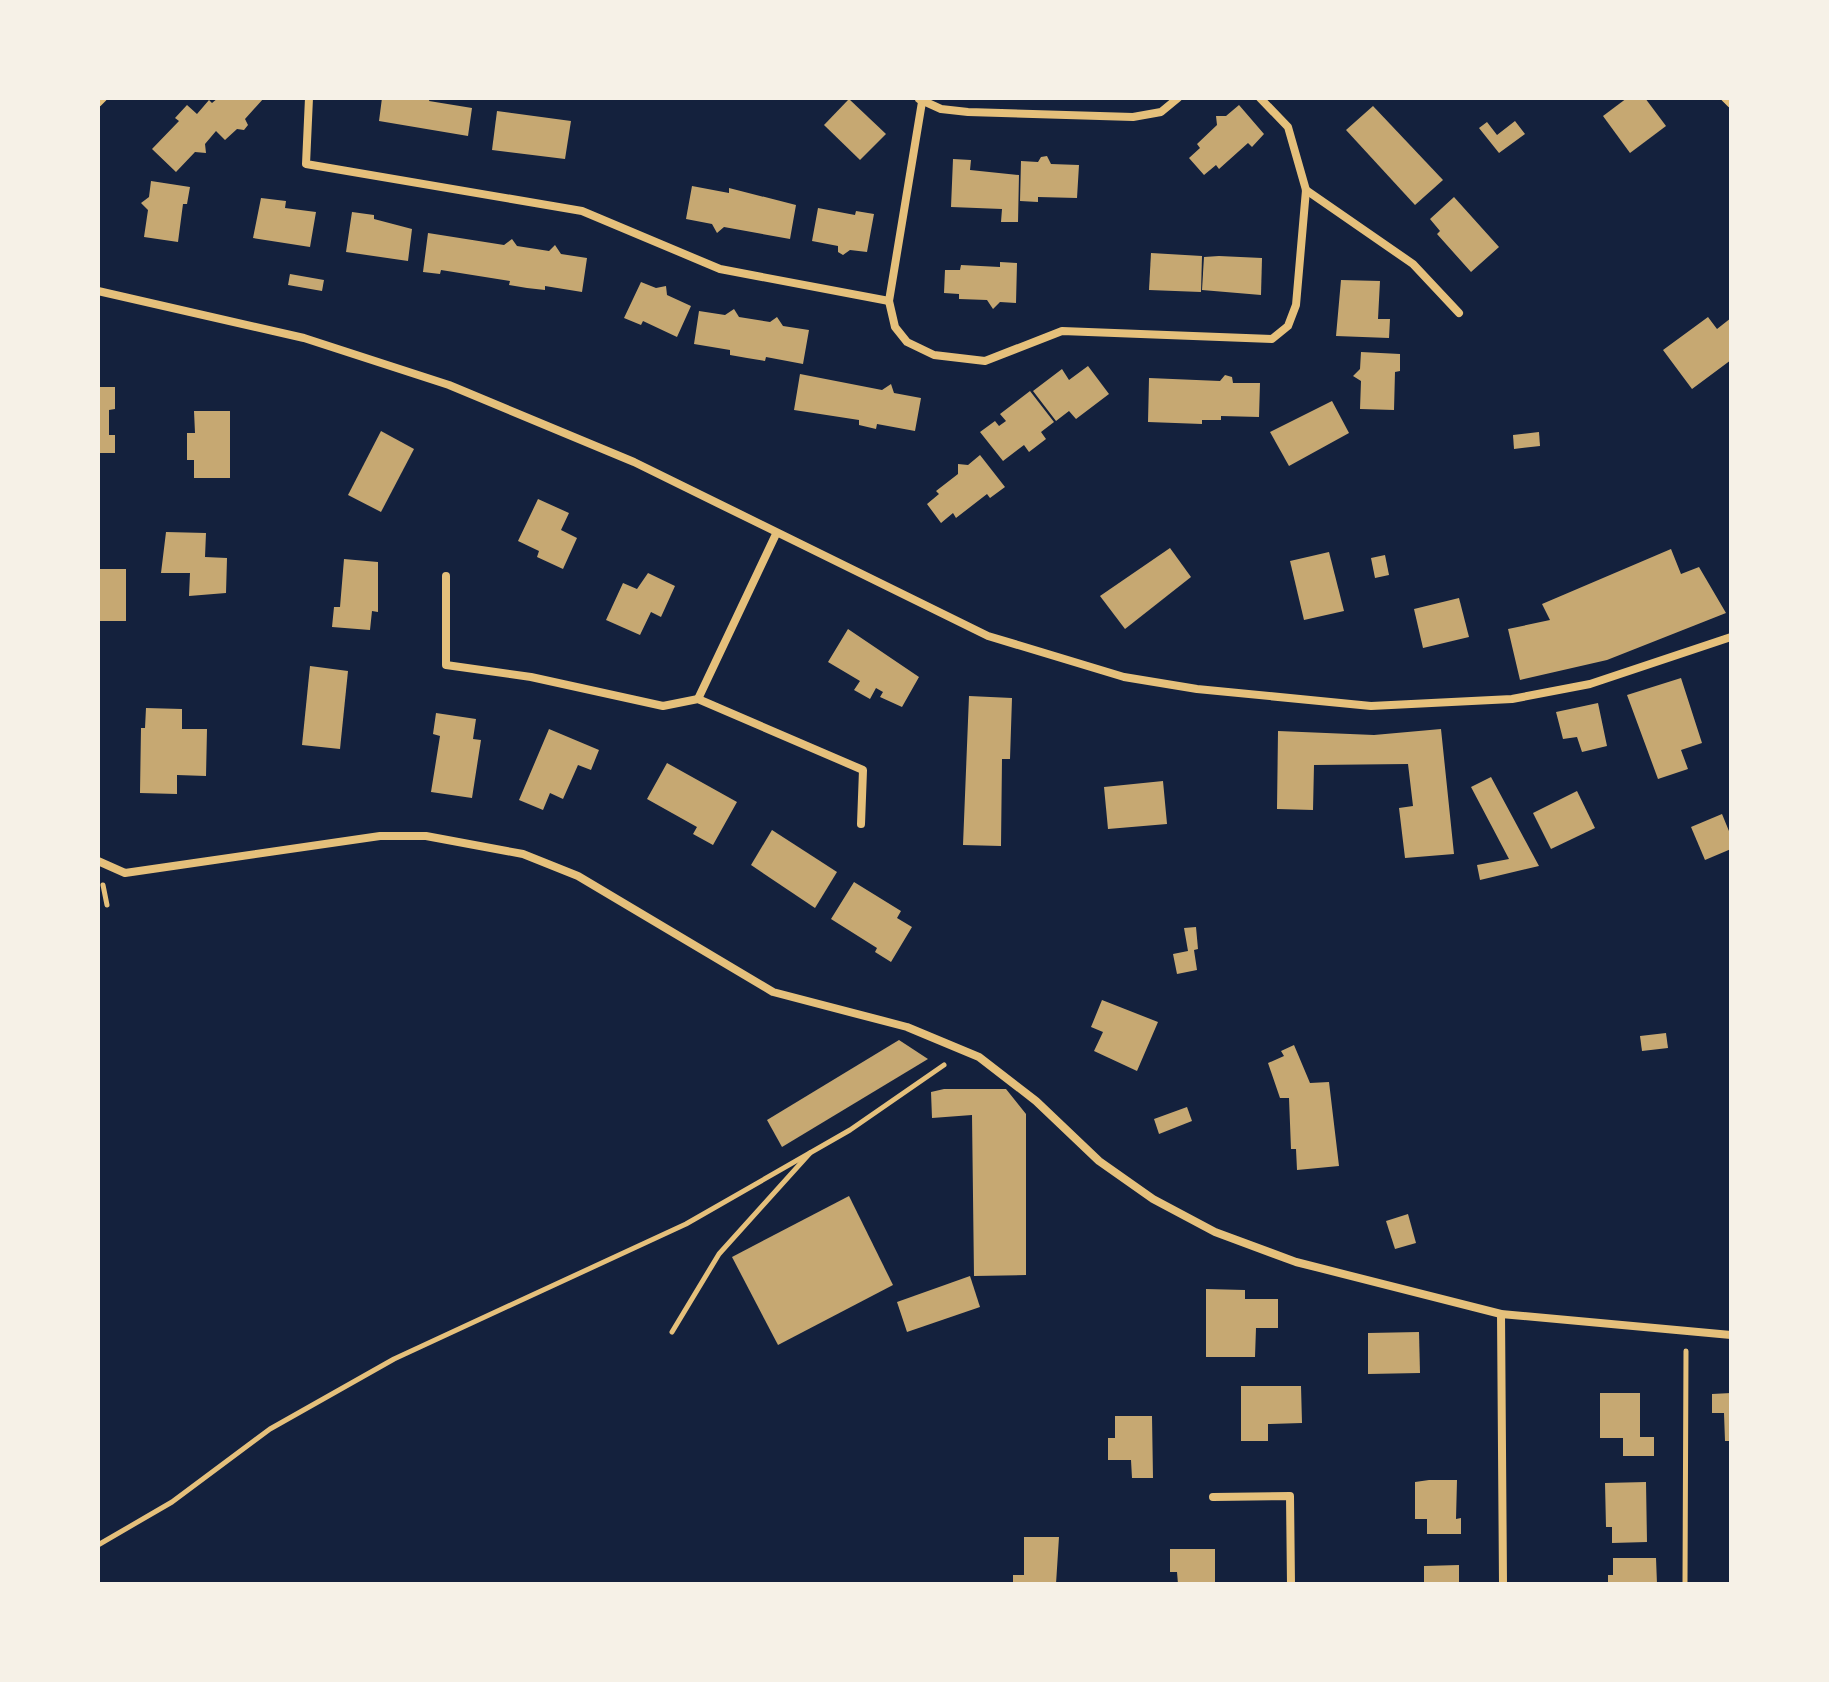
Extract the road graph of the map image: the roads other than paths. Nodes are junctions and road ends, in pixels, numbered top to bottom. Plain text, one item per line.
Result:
1 (103, 98) edge
2 (309, 98) edge
3 (1178, 98) edge
4 (1260, 98) edge
5 (1725, 98) edge
6 (920, 100) edge
7 (98, 103) edge
8 (1731, 104) edge
9 (1306, 190) junction
10 (98, 291) edge
11 (889, 301) junction
12 (1459, 313) dead end
13 (776, 534) junction
14 (446, 576) dead end
15 (1731, 637) edge
16 (698, 699) junction
17 (861, 824) dead end
18 (98, 861) edge
19 (1501, 1314) junction
20 (1731, 1335) edge
21 (1213, 1497) dead end
22 (1291, 1584) edge
23 (1503, 1584) edge

1 - 7 street
2 - 11 street
3 - 6 street
4 - 9 street
5 - 8 street
6 - 11 street
9 - 11 street
9 - 12 street
10 - 13 street
13 - 15 street
13 - 16 street
14 - 16 street
16 - 17 street
18 - 19 street
19 - 20 street
19 - 23 street
21 - 22 street

